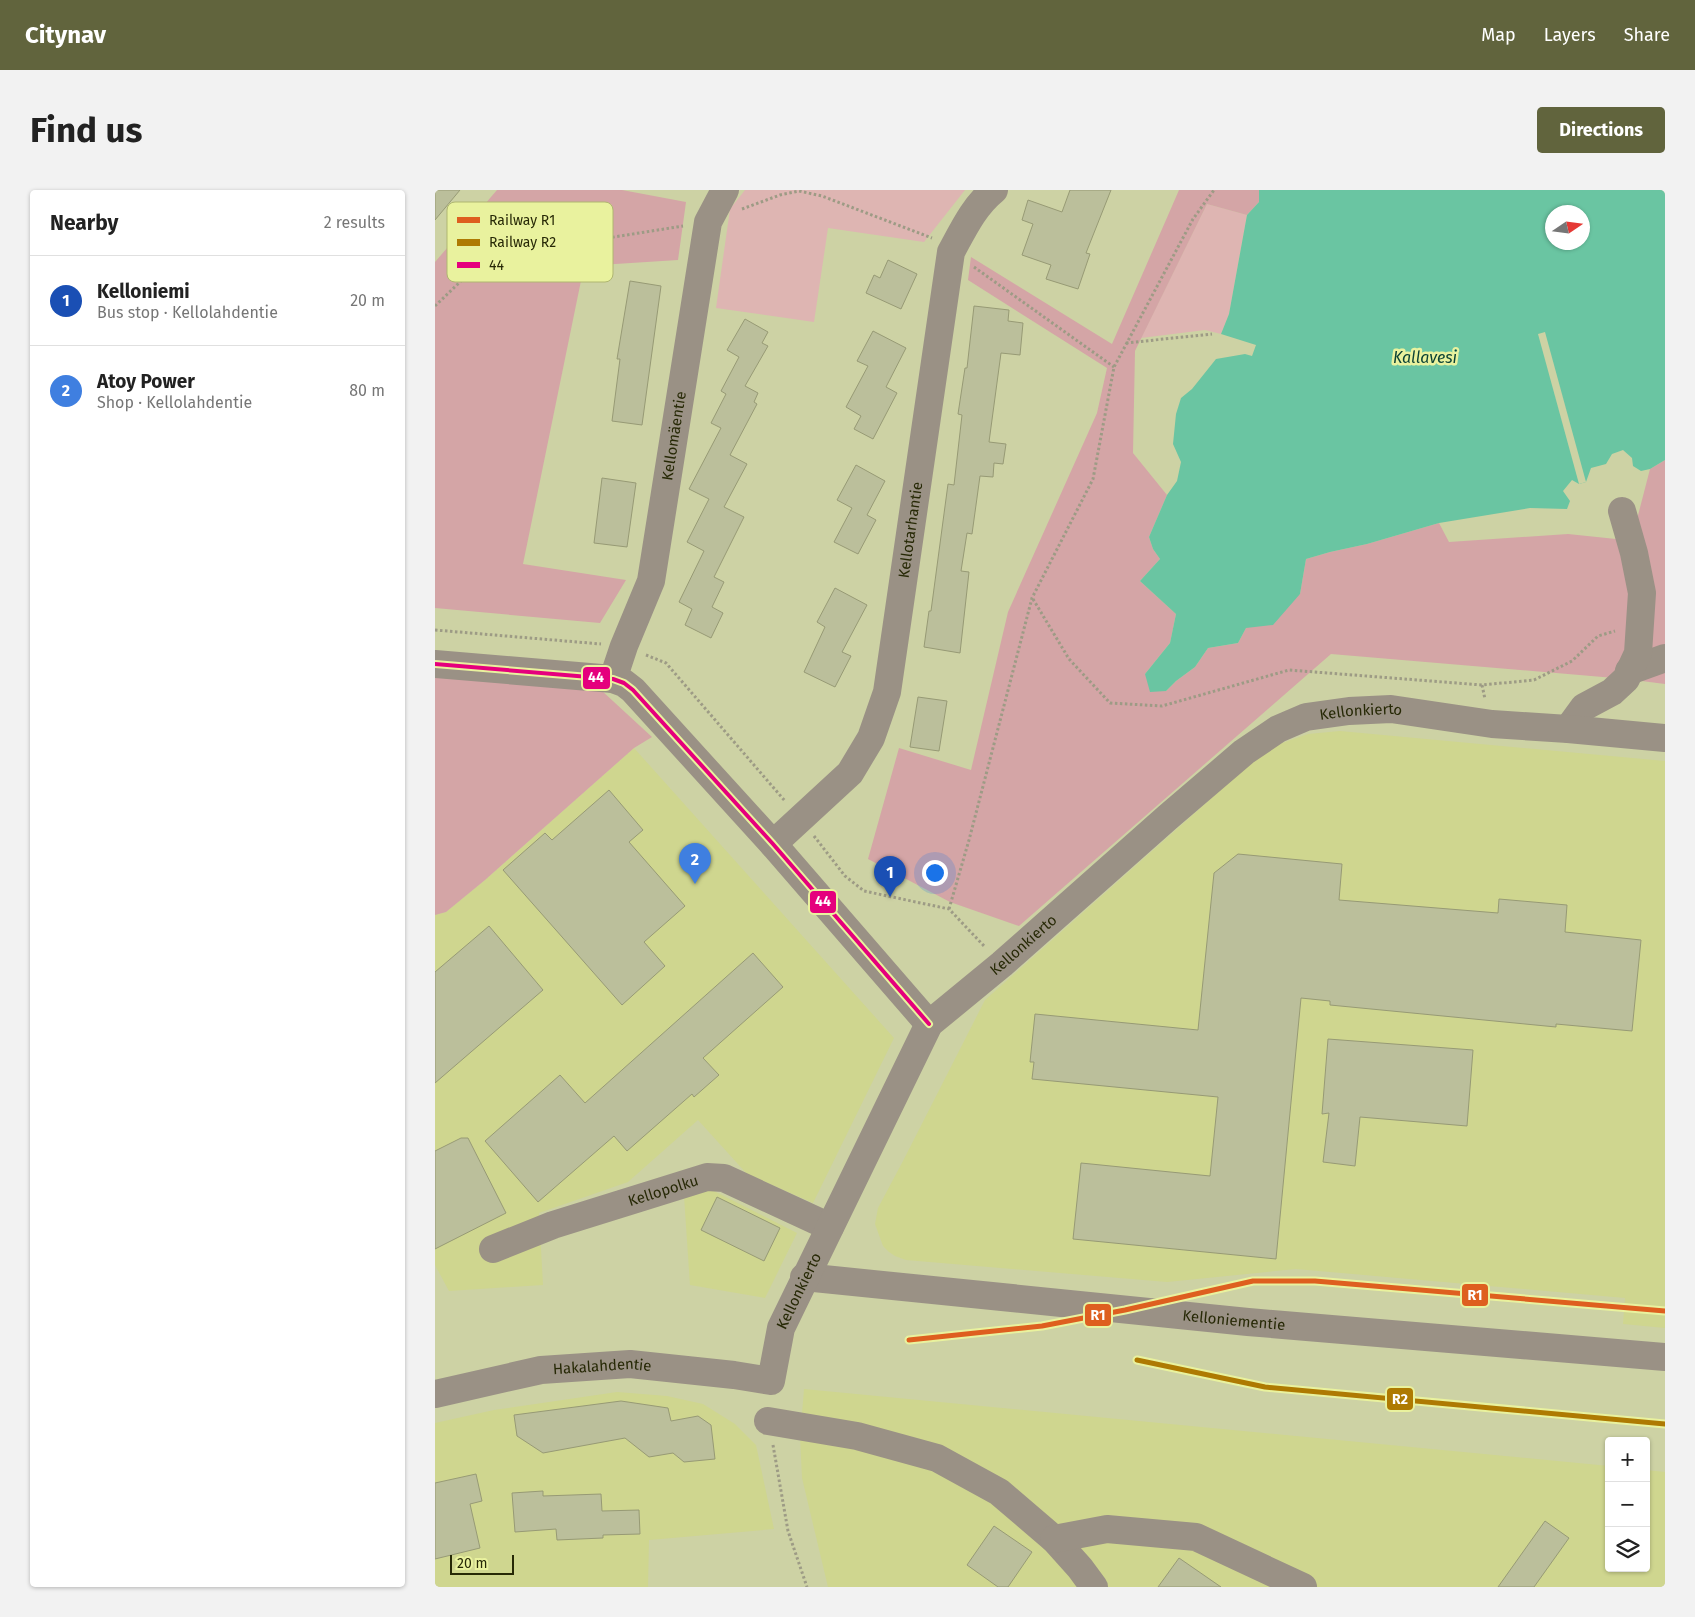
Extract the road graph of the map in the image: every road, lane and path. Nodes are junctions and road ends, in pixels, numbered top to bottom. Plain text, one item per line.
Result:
1 (725, 190) edge
2 (994, 190) edge
3 (1214, 190) edge
4 (951, 252) junction
5 (1212, 334) dead end
6 (1125, 344) junction
7 (1114, 367) junction
8 (1622, 511) dead end
9 (1033, 598) junction
10 (1640, 624) junction
11 (1665, 658) edge
12 (435, 664) edge
13 (1629, 671) junction
14 (613, 679) junction
15 (1569, 729) junction
16 (1665, 738) edge
17 (773, 844) junction
18 (949, 909) dead end
19 (929, 1024) junction
20 (830, 1227) junction
21 (493, 1249) dead end
22 (804, 1278) junction
23 (1665, 1357) edge
24 (771, 1380) joint
25 (435, 1394) edge
26 (769, 1421) joint
27 (1054, 1539) junction
28 (807, 1587) edge
29 (1094, 1587) edge
30 (1303, 1587) edge

1 - 14 street, Kellomäentie
2 - 4 street, Kellotarhantie
3 - 6 path
4 - 7 path
4 - 17 street, Kellotarhantie
5 - 6 path
6 - 7 path
7 - 9 path
8 - 10 street
9 - 10 path
9 - 18 path
10 - 13 street
11 - 13 street
12 - 14 street
13 - 15 street
14 - 17 street
15 - 16 street, Kellonkierto
15 - 19 street, Kellonkierto
17 - 19 street
19 - 20 street, Kellonkierto
20 - 21 street, Kellopolku
20 - 22 street, Kellonkierto
22 - 23 street, Kelloniementie
22 - 24 street, Kellonkierto
24 - 25 street, Hakalahdentie
26 - 27 street
26 - 28 path
27 - 29 street
27 - 30 street

